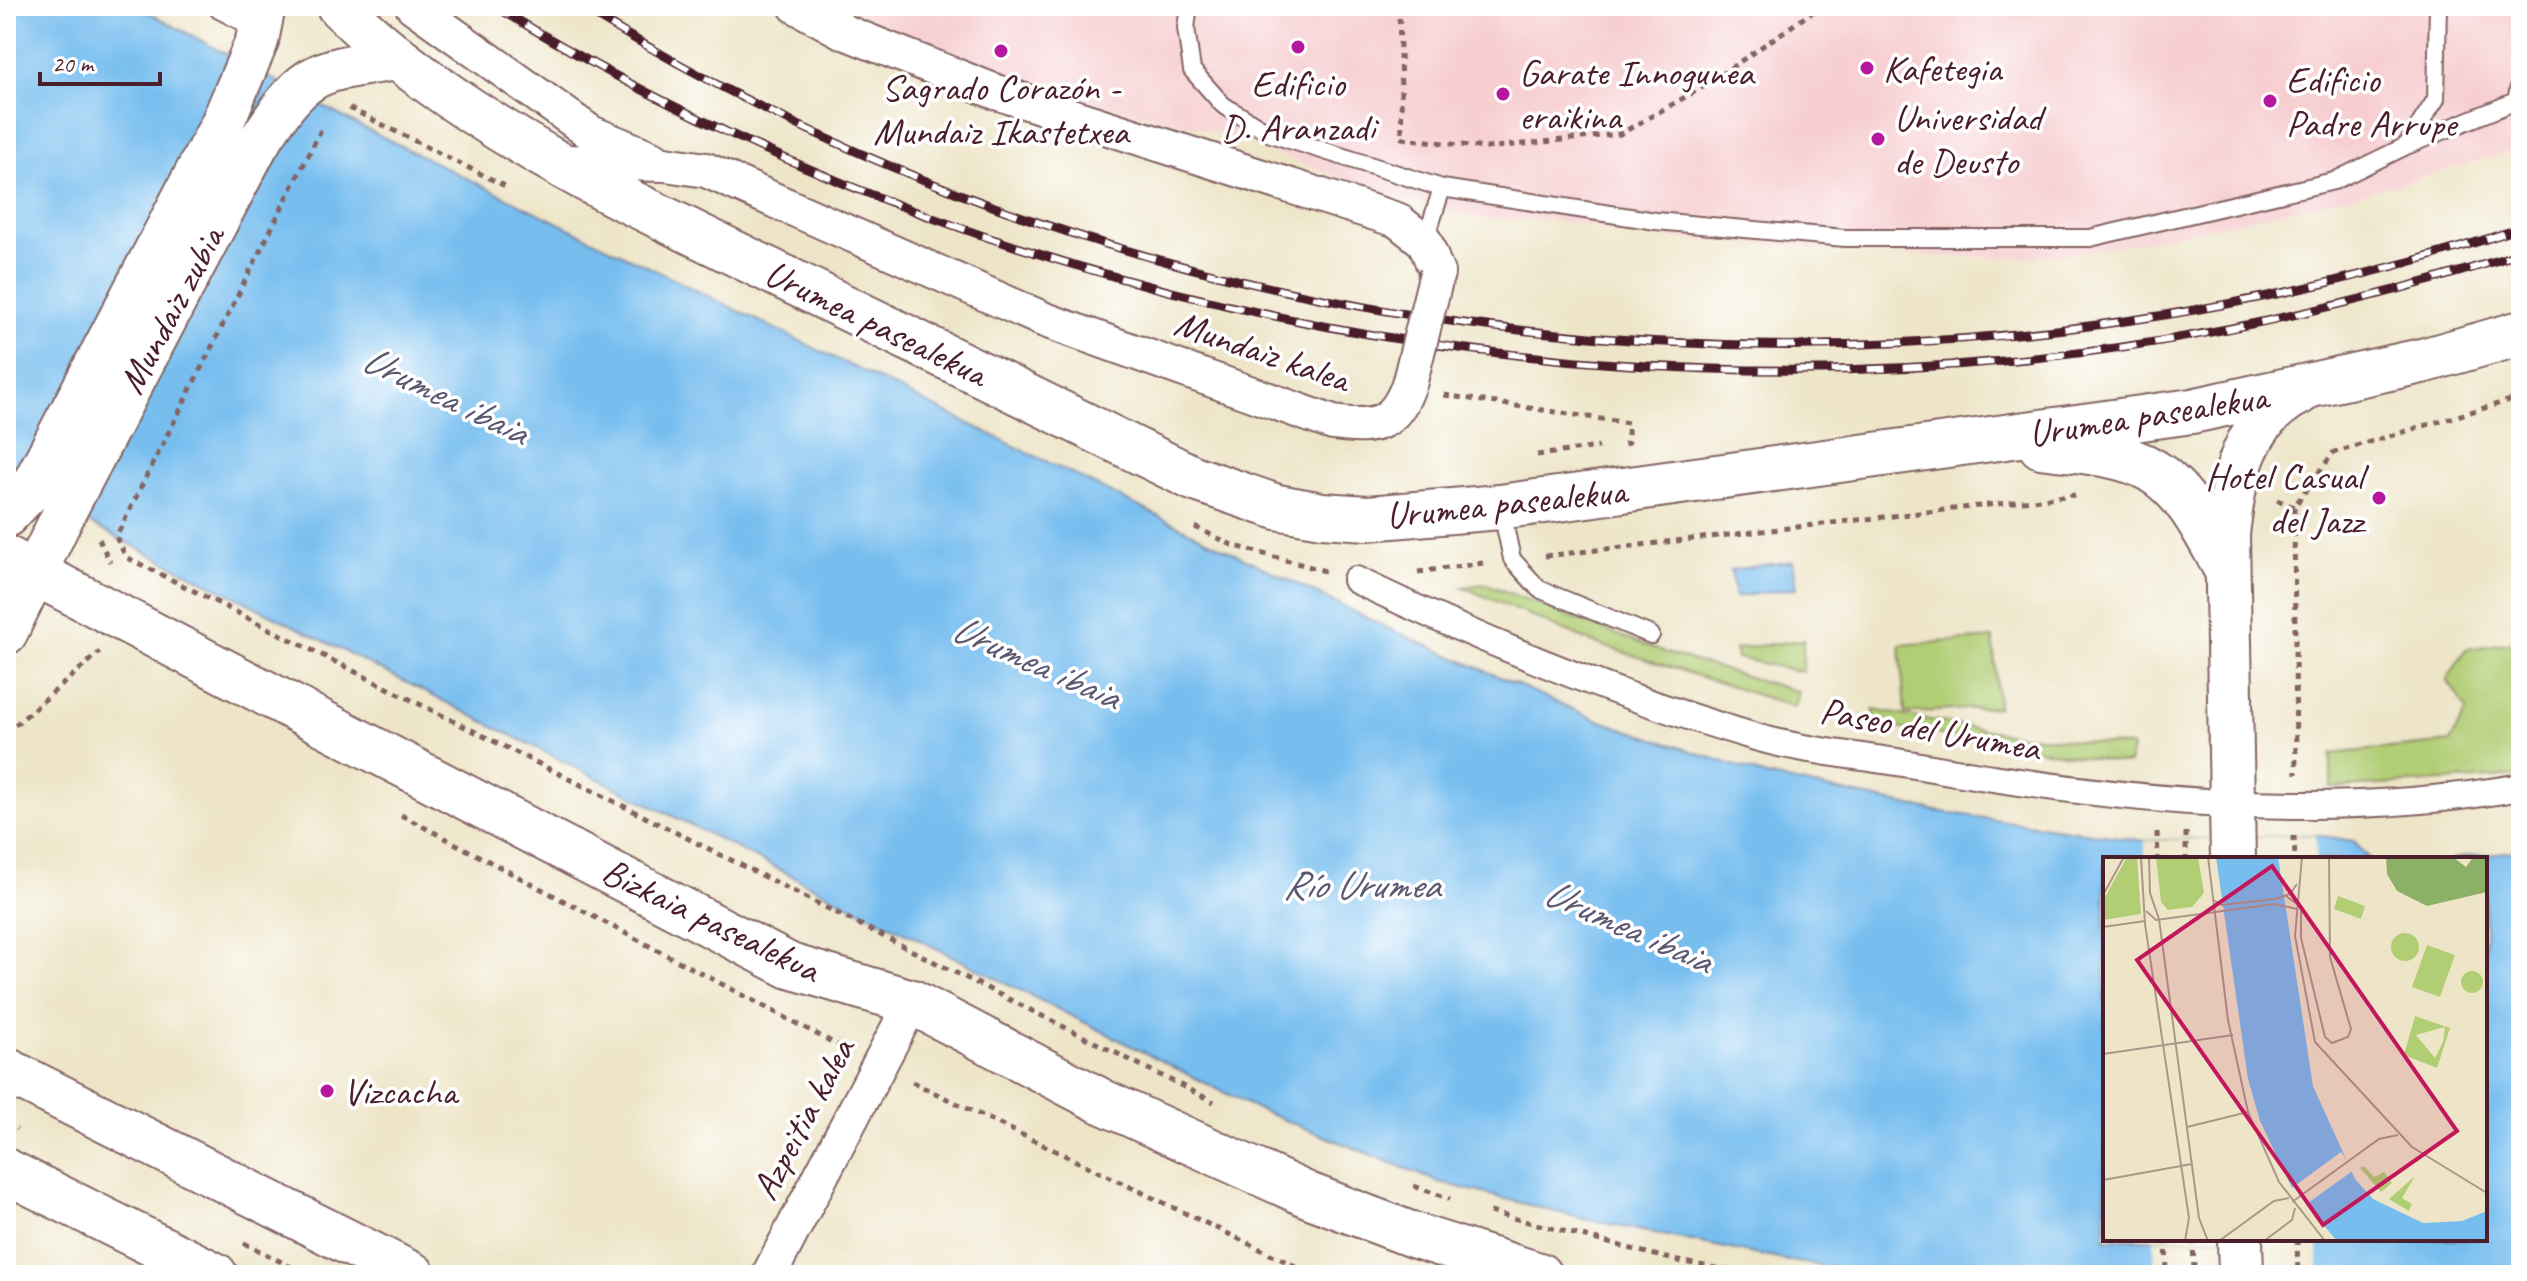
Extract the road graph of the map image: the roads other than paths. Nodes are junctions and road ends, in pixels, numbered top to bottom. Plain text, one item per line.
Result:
1 (287, 6) edge
2 (339, 6) edge
3 (796, 6) edge
4 (1189, 6) edge
5 (2439, 7) edge
6 (415, 8) edge
7 (842, 19) edge
8 (247, 27) edge
9 (396, 59) junction
10 (2521, 77) edge
11 (2519, 102) edge
12 (2406, 146) junction
13 (556, 162) junction
14 (665, 164) junction
15 (1442, 188) junction
16 (1431, 257) junction
17 (2521, 333) edge
18 (2309, 388) junction
19 (1995, 439) junction
20 (18, 504) edge
21 (1500, 507) junction
22 (20, 565) edge
23 (2228, 571) junction
24 (1356, 580) road end
25 (6, 633) edge
26 (1651, 635) dead end
27 (2521, 787) edge
28 (2233, 833) edge
29 (912, 1002) junction
30 (6, 1070) edge
31 (6, 1171) edge
32 (2240, 1241) edge
33 (1464, 1264) edge
34 (215, 1275) edge
35 (413, 1275) edge
36 (769, 1275) edge
37 (1539, 1275) edge
38 (2241, 1275) edge

1 - 8 street
2 - 9 main road, Urumea pasealekua
3 - 7 street
4 - 15 lane
5 - 12 lane
6 - 9 street
6 - 14 street
7 - 16 street
8 - 20 street, Mundaiz zubia
9 - 13 main road, Urumea pasealekua
9 - 22 street, Mundaiz zubia
10 - 11 lane
11 - 12 lane
12 - 15 lane
13 - 14 street
13 - 21 main road, Urumea pasealekua
14 - 16 street, Mundaiz kalea, bridge
15 - 16 lane
17 - 18 main road, Urumea pasealekua
18 - 19 main road, Urumea pasealekua
18 - 23 main road
19 - 21 main road, Urumea pasealekua
19 - 23 main road
21 - 26 lane
22 - 25 street, Mundaiz zubia
22 - 29 main road, Bizkaia pasealekua
23 - 28 main road
24 - 28 street, Paseo del Urumea
27 - 28 street, Paseo del Urumea
29 - 33 main road, Bizkaia pasealekua
29 - 36 street, Azpeitia kalea
30 - 35 main road
31 - 34 main road
32 - 38 main road
33 - 37 main road, Bizkaia pasealekua

